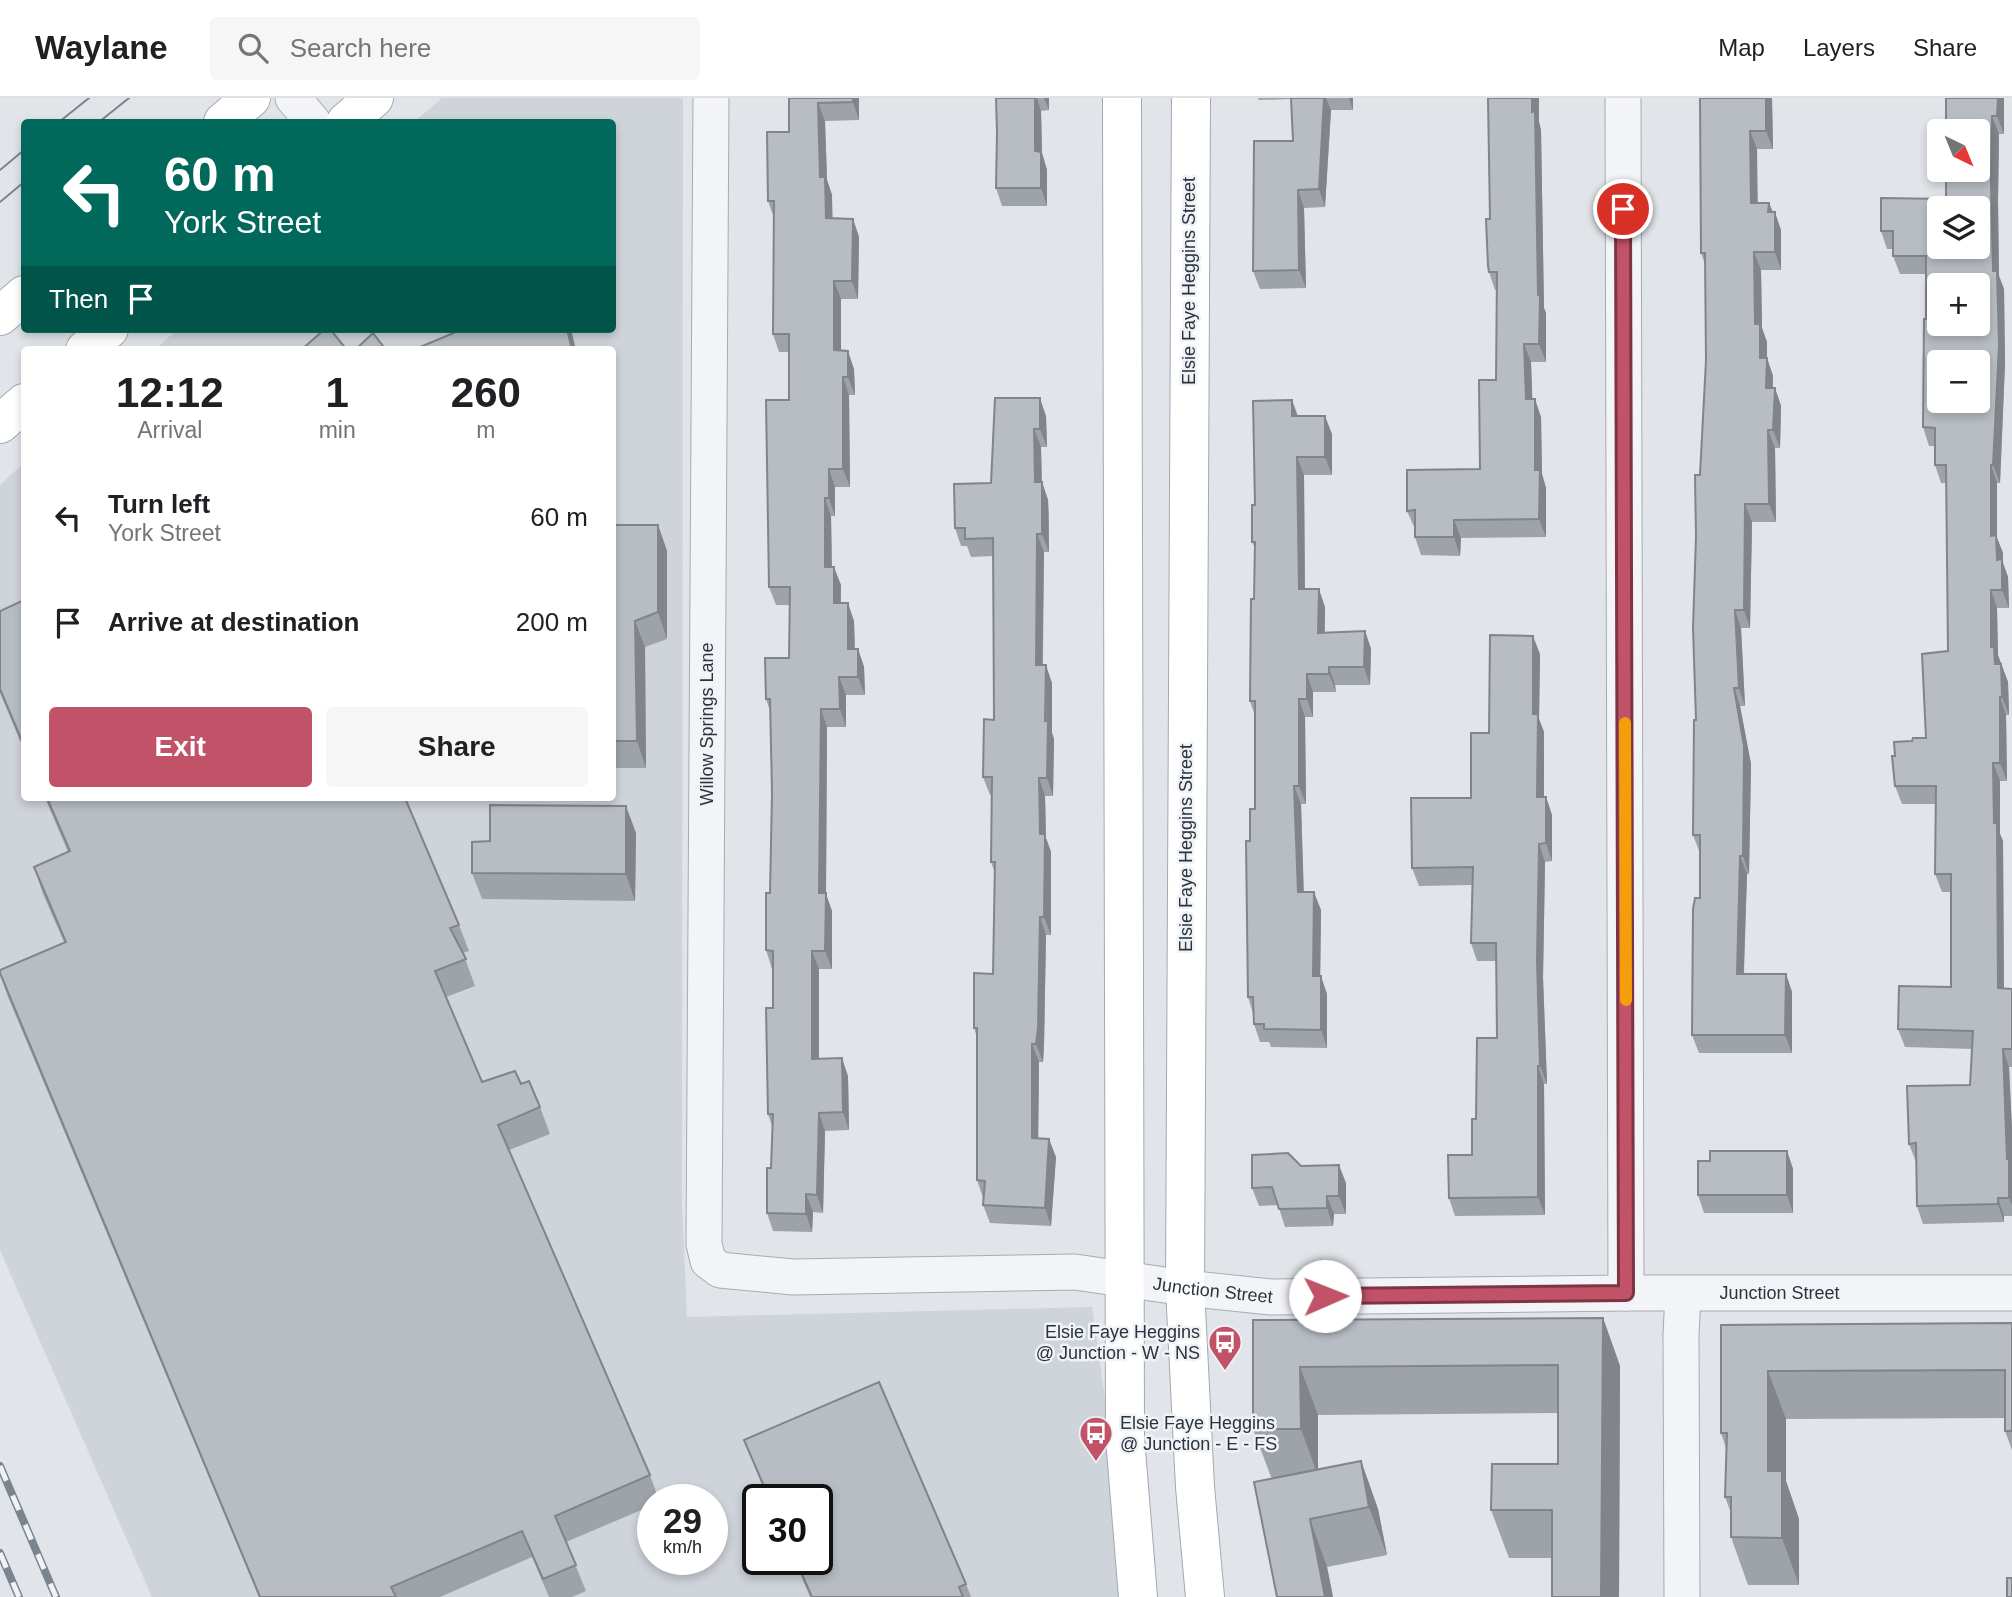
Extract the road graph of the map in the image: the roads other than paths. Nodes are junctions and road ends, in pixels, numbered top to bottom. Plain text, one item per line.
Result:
1 (251, 98) edge
2 (293, 98) edge
3 (374, 98) edge
4 (711, 98) edge
5 (1122, 98) edge
6 (1191, 98) edge
7 (1623, 98) edge
8 (226, 119) edge
9 (310, 119) edge
10 (350, 119) edge
11 (21, 298) edge
12 (0, 316) edge
13 (104, 333) edge
14 (90, 346) edge
15 (21, 406) edge
16 (0, 425) edge
17 (793, 1277) joint
18 (1126, 1279) junction
19 (1185, 1288) junction
20 (1626, 1293) junction
21 (2012, 1293) edge
22 (1683, 1294) junction
23 (1138, 1597) edge
24 (1205, 1597) edge
25 (1682, 1597) edge

1 - 8 main road
2 - 9 street
3 - 10 main road
4 - 17 street, Willow Springs Lane
5 - 18 main road
6 - 19 main road, Elsie Faye Heggins Street
7 - 20 street
11 - 12 main road
13 - 14 main road
15 - 16 main road
17 - 18 street, Junction Street
18 - 19 street, Junction Street
18 - 23 main road
19 - 20 street, Junction Street
19 - 24 main road, Elsie Faye Heggins Street
20 - 22 street, Junction Street
21 - 22 street, Junction Street
22 - 25 street

